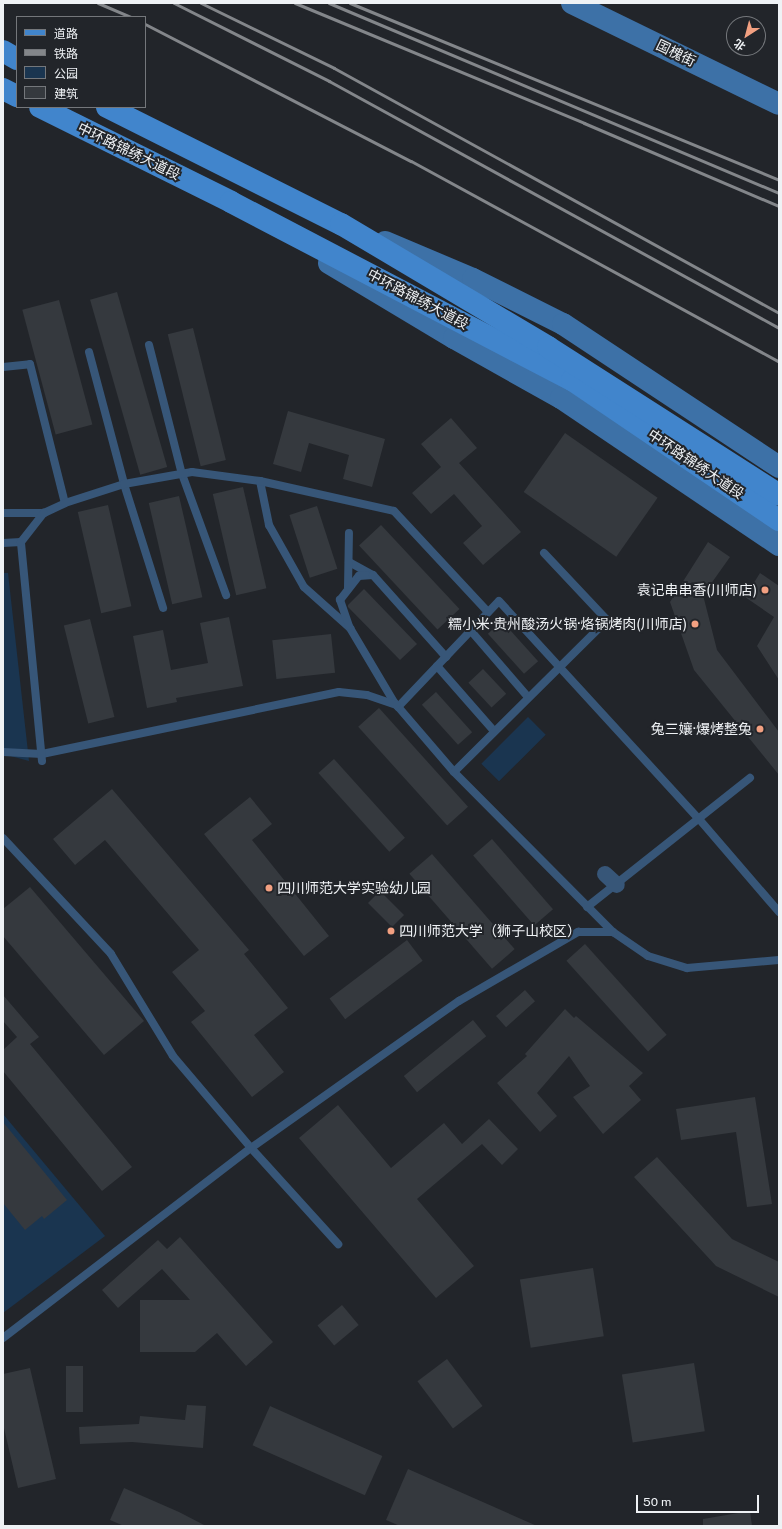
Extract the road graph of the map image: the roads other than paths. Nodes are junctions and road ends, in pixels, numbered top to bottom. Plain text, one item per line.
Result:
1 (572, 3) edge
2 (3, 51) edge
3 (16, 58) edge
4 (3, 89) edge
5 (16, 96) edge
6 (779, 104) edge
7 (42, 108) edge
8 (109, 108) edge
9 (231, 202) junction
10 (341, 224) junction
11 (149, 345) dead end
12 (89, 352) dead end
13 (3, 367) edge
14 (779, 467) edge
15 (182, 474) junction
16 (260, 482) junction
17 (124, 484) junction
18 (779, 495) edge
19 (65, 503) junction
20 (3, 513) edge
21 (44, 513) junction
22 (779, 520) edge
23 (349, 533) dead end
24 (21, 542) junction
25 (3, 543) edge
26 (779, 545) edge
27 (544, 553) dead end
28 (349, 562) junction
29 (373, 576) junction
30 (348, 588) junction
31 (226, 595) dead end
32 (163, 608) dead end
33 (488, 612) junction
34 (350, 628) junction
35 (471, 631) junction
36 (446, 657) junction
37 (437, 666) junction
38 (560, 667) junction
39 (528, 697) junction
40 (397, 706) junction
41 (494, 731) junction
42 (3, 752) edge
43 (42, 757) junction
44 (454, 772) junction
45 (750, 778) dead end
46 (699, 819) junction
47 (3, 838) edge
48 (605, 874) dead end
49 (617, 885) junction
50 (587, 907) junction
51 (779, 912) edge
52 (613, 932) junction
53 (779, 960) edge
54 (251, 1148) junction
55 (338, 1244) dead end
56 (3, 1338) edge

1 - 6 main road, 国槐街
2 - 3 main road
4 - 5 main road
7 - 9 main road, 中环路锦绣大道段
8 - 10 main road, 中环路锦绣大道段
9 - 22 main road, 中环路锦绣大道段
9 - 26 main road
10 - 14 main road
10 - 18 main road, 中环路锦绣大道段
11 - 15 lane
12 - 17 lane
13 - 19 lane
15 - 16 lane
15 - 17 lane
15 - 31 lane
16 - 33 lane
16 - 34 lane
17 - 19 lane
17 - 32 lane
19 - 21 lane
20 - 21 lane
21 - 24 lane
23 - 28 lane
24 - 25 lane
24 - 43 lane
27 - 38 lane
28 - 29 lane
28 - 30 lane
29 - 30 lane
29 - 36 lane
30 - 34 lane
33 - 35 lane
33 - 38 lane
34 - 40 lane
35 - 36 lane
35 - 39 lane
36 - 37 lane
37 - 40 lane
37 - 41 lane
38 - 39 lane
38 - 46 lane
39 - 41 lane
40 - 43 lane
40 - 44 lane
41 - 44 lane
42 - 43 lane
44 - 50 lane
45 - 46 lane
46 - 49 lane
46 - 51 lane
47 - 54 lane
48 - 49 street
49 - 50 lane
50 - 52 lane
52 - 53 lane
52 - 54 lane
54 - 55 lane
54 - 56 lane

